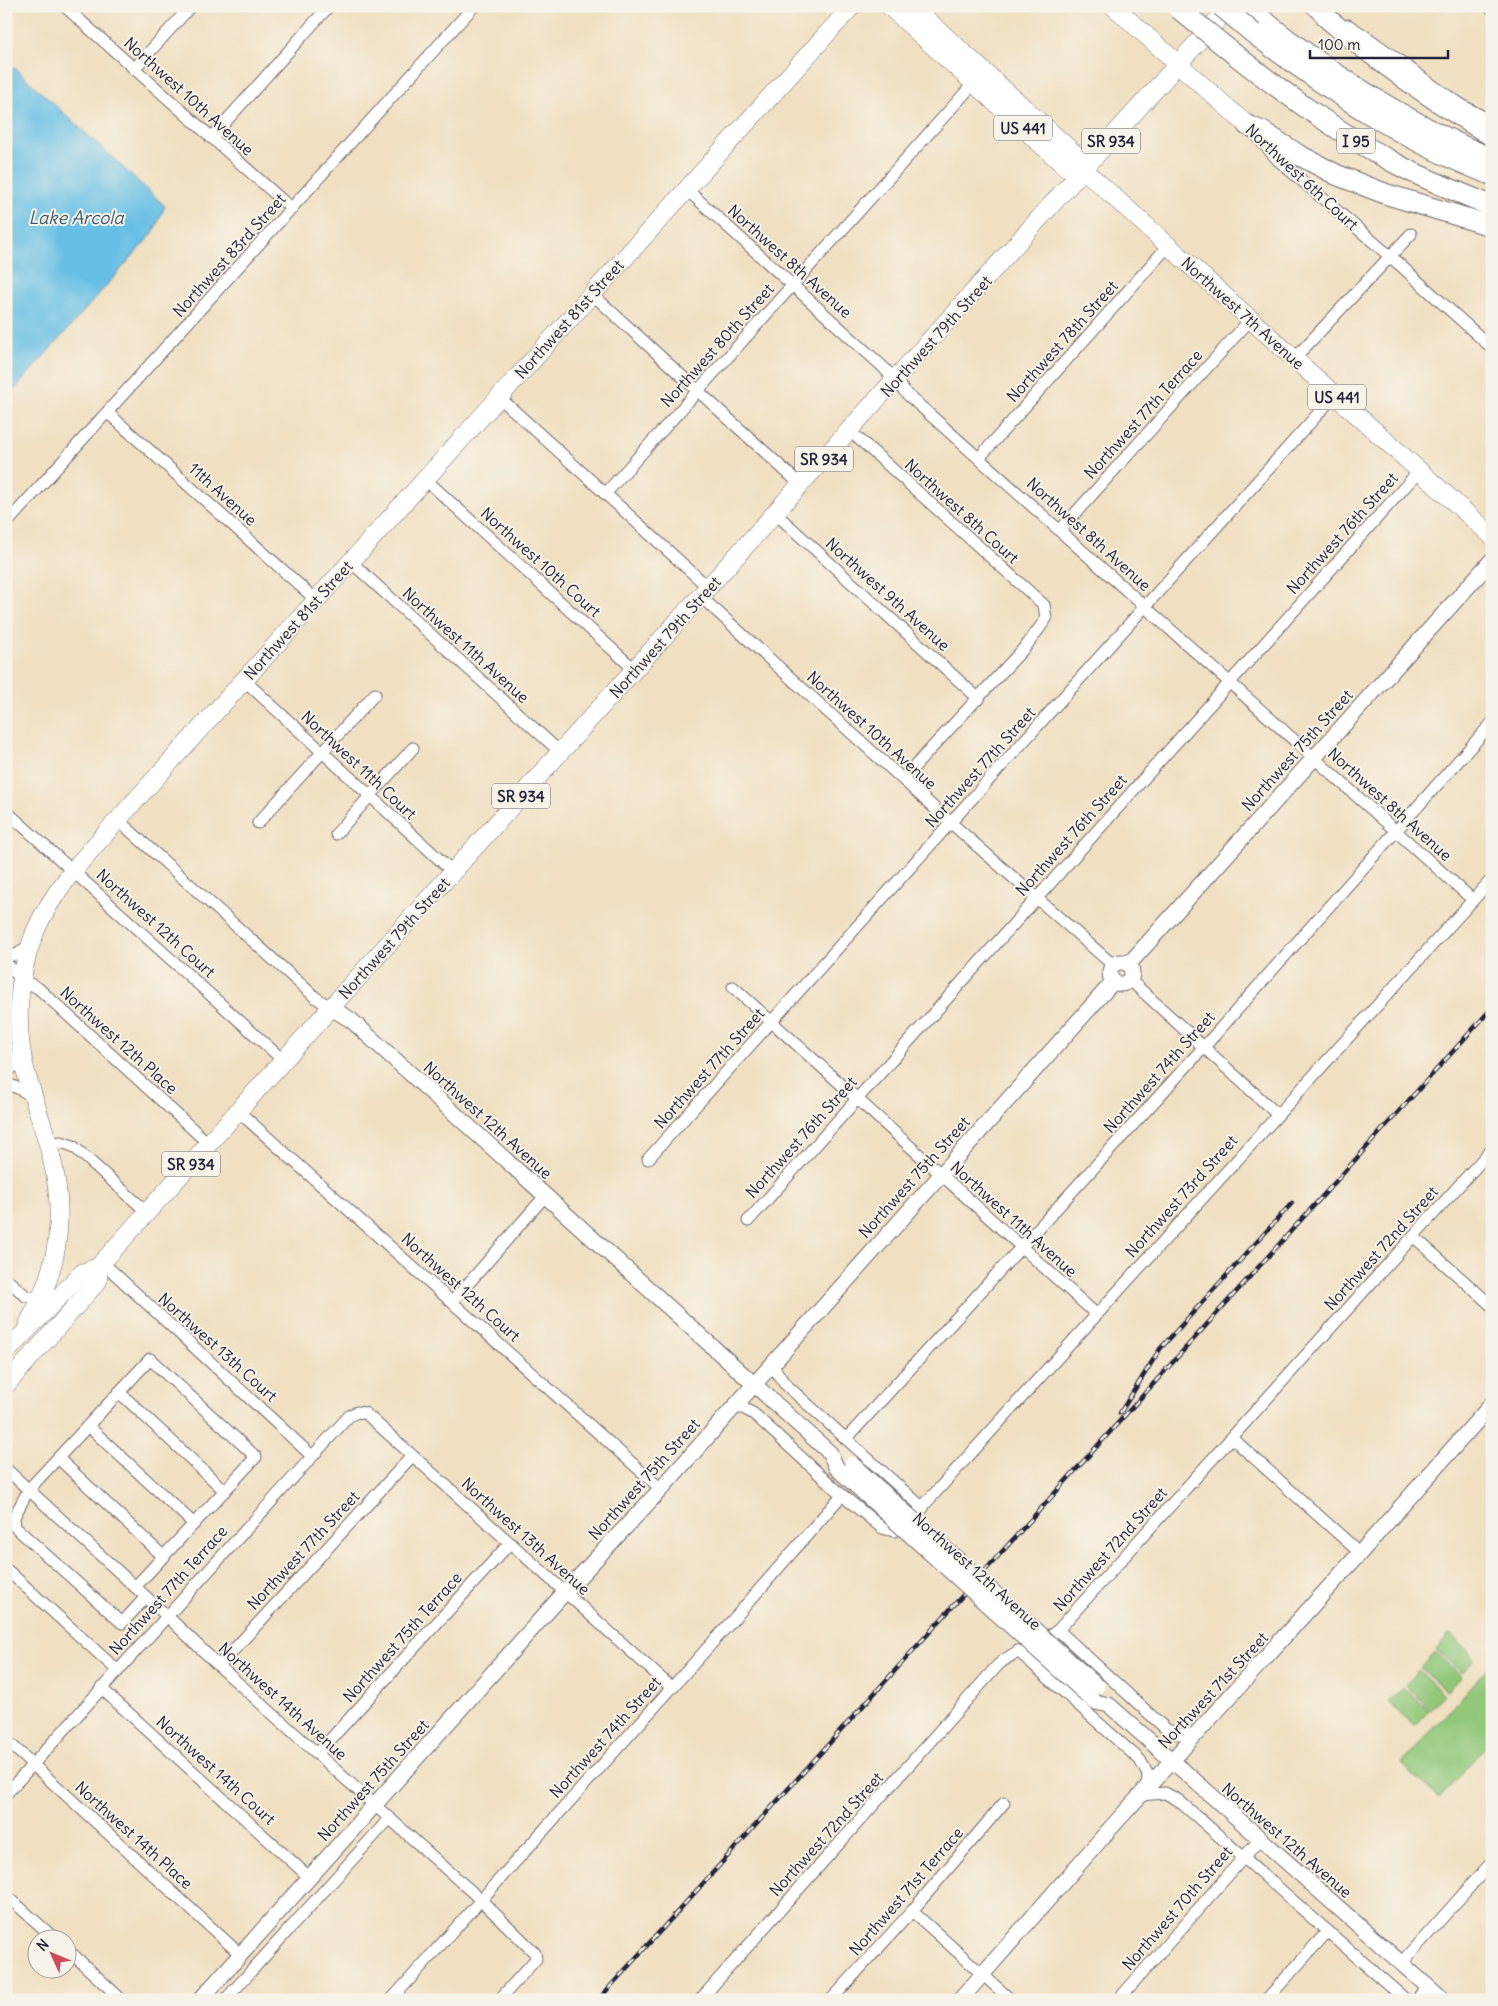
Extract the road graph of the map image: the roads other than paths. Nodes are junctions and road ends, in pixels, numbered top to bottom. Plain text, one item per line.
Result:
1 (64, 6) edge
2 (191, 6) edge
3 (329, 6) edge
4 (474, 6) edge
5 (852, 6) edge
6 (889, 6) edge
7 (912, 6) edge
8 (1113, 6) edge
9 (1221, 6) edge
10 (1230, 6) edge
11 (1246, 6) edge
12 (1489, 6) edge
13 (1183, 7) edge
14 (1492, 9) edge
15 (1321, 12) edge
16 (1248, 39) junction
17 (1179, 65) junction
18 (134, 69) junction
19 (974, 83) junction
20 (1246, 125) junction
21 (1491, 125) edge
22 (211, 138) junction
23 (1492, 159) edge
24 (1084, 170) junction
25 (1492, 175) edge
26 (685, 190) junction
27 (1492, 195) edge
28 (1492, 206) edge
29 (292, 208) junction
30 (1492, 226) edge
31 (1411, 234) dead end
32 (1168, 246) junction
33 (1389, 256) junction
34 (793, 286) junction
35 (592, 294) junction
36 (1250, 320) junction
37 (1492, 348) edge
38 (1294, 359) junction
39 (895, 381) junction
40 (698, 390) junction
41 (1335, 395) junction
42 (499, 397) junction
43 (108, 413) junction
44 (850, 431) junction
45 (979, 458) junction
46 (1419, 471) junction
47 (425, 479) junction
48 (801, 485) junction
49 (605, 494) junction
50 (776, 514) junction
51 (6, 524) edge
52 (1060, 530) junction
53 (1492, 536) edge
54 (1492, 560) edge
55 (351, 562) junction
56 (705, 592) junction
57 (316, 600) junction
58 (1145, 607) junction
59 (635, 670) junction
60 (244, 680) junction
61 (1230, 682) junction
62 (375, 694) dead end
63 (979, 698) junction
64 (1492, 723) edge
65 (413, 748) dead end
66 (560, 752) junction
67 (322, 753) junction
68 (1314, 758) junction
69 (903, 779) junction
70 (369, 797) junction
71 (6, 811) edge
72 (118, 820) junction
73 (258, 823) dead end
74 (951, 823) junction
75 (1396, 830) junction
76 (336, 834) dead end
77 (73, 870) junction
78 (454, 872) junction
79 (1492, 879) edge
80 (1037, 898) junction
81 (1473, 900) junction
82 (31, 944) junction
83 (6, 955) edge
84 (6, 963) edge
85 (1128, 965) junction
86 (1113, 966) junction
87 (22, 980) junction
88 (1130, 980) junction
89 (1113, 982) junction
90 (733, 987) dead end
91 (331, 1008) junction
92 (772, 1023) junction
93 (21, 1046) junction
94 (1204, 1048) junction
95 (284, 1060) junction
96 (6, 1072) edge
97 (6, 1084) edge
98 (33, 1097) junction
99 (856, 1099) junction
100 (238, 1111) junction
101 (1277, 1114) junction
102 (48, 1144) junction
103 (209, 1144) junction
104 (1492, 1149) edge
105 (648, 1159) dead end
106 (940, 1174) junction
107 (546, 1196) junction
108 (147, 1212) junction
109 (748, 1221) dead end
110 (1413, 1236) junction
111 (1020, 1246) junction
112 (100, 1265) junction
113 (6, 1279) edge
114 (41, 1299) junction
115 (453, 1301) junction
116 (1492, 1306) edge
117 (1096, 1314) junction
118 (22, 1336) junction
119 (6, 1352) edge
120 (771, 1364) junction
121 (753, 1384) junction
122 (6, 1385) edge
123 (119, 1392) junction
124 (1492, 1404) edge
125 (731, 1408) junction
126 (357, 1412) joint
127 (88, 1426) junction
128 (1232, 1438) junction
129 (846, 1439) junction
130 (312, 1456) junction
131 (412, 1456) junction
132 (58, 1458) junction
133 (6, 1469) edge
134 (29, 1489) junction
135 (660, 1489) junction
136 (225, 1491) junction
137 (842, 1495) junction
138 (923, 1508) junction
139 (194, 1524) junction
140 (894, 1531) joint
141 (510, 1544) junction
142 (1360, 1553) junction
143 (164, 1557) junction
144 (6, 1569) edge
145 (135, 1587) junction
146 (565, 1592) junction
147 (146, 1597) junction
148 (167, 1616) junction
149 (1058, 1630) junction
150 (1018, 1651) junction
151 (219, 1666) junction
152 (118, 1671) junction
153 (101, 1688) junction
154 (672, 1688) junction
155 (1196, 1734) junction
156 (6, 1740) edge
157 (318, 1753) junction
158 (1171, 1761) junction
159 (32, 1764) junction
160 (1144, 1791) junction
161 (6, 1794) edge
162 (1004, 1803) dead end
163 (375, 1804) junction
164 (390, 1818) junction
165 (1260, 1839) junction
166 (1244, 1857) junction
167 (1492, 1862) edge
168 (309, 1877) junction
169 (6, 1895) edge
170 (481, 1900) junction
171 (912, 1911) junction
172 (43, 1928) edge
173 (1328, 1931) junction
174 (240, 1954) junction
175 (78, 1959) edge
176 (1402, 1964) junction
177 (983, 1974) junction
178 (1428, 1987) junction
179 (122, 2000) edge
180 (200, 2000) edge
181 (225, 2000) edge
182 (391, 2000) edge
183 (499, 2000) edge
184 (700, 2000) edge
185 (831, 2000) edge
186 (960, 2000) edge
187 (1011, 2000) edge
188 (1118, 2000) edge
189 (1266, 2000) edge
190 (1406, 2000) edge
191 (1417, 2000) edge
192 (1443, 2000) edge

1 - 18 street, Northwest 10th Avenue
2 - 18 street
3 - 22 street
4 - 29 street, Northwest 83rd Street
5 - 26 main road, Northwest 81st Street
6 - 19 main road, Northwest 7th Avenue / US 441
7 - 24 main road, Northwest 7th Avenue / US 441
8 - 17 main road, Northwest 6th Court
9 - 16 highway, bridge
10 - 17 main road, Northwest 79th Street / SR 934
11 - 16 highway, I 95
12 - 14 street
13 - 16 highway, I 95, bridge
15 - 21 highway
16 - 23 highway, I 95
16 - 25 highway
16 - 27 highway
16 - 28 highway, I 95
17 - 20 main road, Northwest 6th Court
17 - 24 main road, Northwest 79th Street / SR 934
18 - 22 street, Northwest 10th Avenue
19 - 24 main road, Northwest 7th Avenue / US 441
19 - 34 street, Northwest 80th Street
20 - 30 highway
20 - 33 street, Northwest 6th Court
22 - 29 street, Northwest 10th Avenue
24 - 32 main road, Northwest 7th Avenue / US 441
24 - 39 main road, Northwest 79th Street / SR 934
26 - 34 street, Northwest 8th Avenue
26 - 35 main road, Northwest 81st Street
29 - 43 street, Northwest 83rd Street
31 - 33 street
32 - 36 main road, Northwest 7th Avenue / US 441
32 - 45 street, Northwest 78th Street
33 - 37 street, Northwest 6th Court
33 - 38 street
34 - 39 street, Northwest 8th Avenue
34 - 40 street, Northwest 80th Street
35 - 40 street
35 - 42 main road, Northwest 81st Street
36 - 38 main road, Northwest 7th Avenue / US 441
36 - 52 street, Northwest 77th Terrace
38 - 41 main road, Northwest 7th Avenue / US 441
39 - 44 main road, Northwest 79th Street / SR 934
39 - 45 street, Northwest 8th Avenue
40 - 48 street
40 - 49 street, Northwest 80th Street
41 - 46 main road, Northwest 7th Avenue / US 441
41 - 58 street, Northwest 77th Street
42 - 47 main road, Northwest 81st Street
42 - 49 street, Northwest 10th Avenue
43 - 51 street, Northwest 83rd Street
43 - 57 street, 11th Avenue
44 - 48 main road, Northwest 79th Street / SR 934
44 - 63 street, Northwest 8th Court
45 - 52 street, Northwest 8th Avenue
46 - 53 main road, Northwest 7th Avenue / US 441
46 - 61 street, Northwest 76th Street
47 - 55 main road, Northwest 81st Street
47 - 59 street, Northwest 10th Court
48 - 50 main road, Northwest 79th Street / SR 934
49 - 56 street, Northwest 10th Avenue
50 - 56 main road, Northwest 79th Street / SR 934
50 - 63 street, Northwest 9th Avenue
52 - 58 street, Northwest 8th Avenue
54 - 68 street, Northwest 75th Street
55 - 57 main road, Northwest 81st Street
55 - 66 street, Northwest 11th Avenue
56 - 59 main road, Northwest 79th Street / SR 934
56 - 69 street, Northwest 10th Avenue
57 - 60 main road, Northwest 81st Street
58 - 61 street, Northwest 8th Avenue
58 - 74 street, Northwest 77th Street
59 - 66 main road, Northwest 79th Street / SR 934
60 - 67 street, Northwest 11th Court
60 - 72 main road, Northwest 81st Street
61 - 68 street, Northwest 8th Avenue
61 - 80 street, Northwest 76th Street
62 - 67 street
63 - 69 street
64 - 75 street, Northwest 74th Street
65 - 70 street
66 - 78 main road, Northwest 79th Street / SR 934
67 - 70 street, Northwest 11th Court
67 - 73 street
68 - 75 street, Northwest 8th Avenue
68 - 85 street, Northwest 75th Street
69 - 74 street, Northwest 10th Avenue
70 - 76 street
70 - 78 street, Northwest 11th Court
71 - 77 street, Northwest 12th Court
72 - 77 main road, Northwest 81st Street
72 - 91 street, Northwest 12th Avenue
74 - 80 street, Northwest 10th Avenue
74 - 92 street, Northwest 77th Street
75 - 81 street, Northwest 8th Avenue
75 - 94 street, Northwest 74th Street
77 - 82 main road, Northwest 81st Street
77 - 95 street, Northwest 12th Court
78 - 91 main road, Northwest 79th Street / SR 934
79 - 81 street, Northwest 73rd Street
80 - 86 street, Northwest 10th Avenue
80 - 99 street, Northwest 76th Street
81 - 101 street, Northwest 73rd Street
82 - 83 street
82 - 87 main road, Northwest 81st Street
84 - 87 street, Northwest 12th Place
85 - 86 street
85 - 88 street
86 - 89 street
87 - 93 main road, Northwest 81st Street
87 - 103 street, Northwest 12th Place
88 - 89 street
88 - 94 street
89 - 106 street, Northwest 75th Street
90 - 92 street, Northwest 11th Avenue
91 - 95 main road, Northwest 79th Street / SR 934
91 - 107 street, Northwest 12th Avenue
92 - 99 street, Northwest 11th Avenue
92 - 105 street, Northwest 77th Street
93 - 96 street
93 - 98 main road, Northwest 81st Street
94 - 101 street
94 - 111 street, Northwest 74th Street
95 - 100 main road, Northwest 79th Street / SR 934
97 - 98 street
98 - 102 main road, Northwest 81st Street
99 - 106 street, Northwest 11th Avenue
99 - 109 street, Northwest 76th Street
100 - 103 main road, Northwest 79th Street / SR 934
100 - 115 street, Northwest 12th Court
101 - 117 street, Northwest 73rd Street
102 - 108 street
102 - 114 main road, Northwest 81st Street
103 - 108 main road, Northwest 79th Street / SR 934
104 - 110 street, Northwest 72nd Street
106 - 111 street, Northwest 11th Avenue
106 - 120 street, Northwest 75th Street
107 - 115 street
107 - 121 street, Northwest 12th Avenue
108 - 112 main road, Northwest 79th Street / SR 934
110 - 116 street
110 - 128 street, Northwest 72nd Street
111 - 117 street, Northwest 11th Avenue
111 - 129 street, Northwest 74th Street
112 - 118 main road, Northwest 79th Street
112 - 122 main road, Northwest 79th Street / SR 934
112 - 130 street, Northwest 13th Court
113 - 114 street
114 - 118 main road, Northwest 81st Street
115 - 135 street, Northwest 12th Court
117 - 138 street, Northwest 73rd Street
118 - 119 main road, Northwest 79th Street
120 - 121 street, Northwest 75th Street
120 - 129 street, Northwest 12th Avenue
121 - 125 street, Northwest 75th Street
121 - 158 street, Northwest 12th Avenue, bridge
123 - 127 street
123 - 136 street
123 - 136 street
124 - 142 street, Northwest 71st Street
125 - 135 street, Northwest 75th Street
125 - 137 street, Northwest 12th Avenue
126 - 130 street, Northwest 77th Terrace
126 - 131 street, Northwest 13th Avenue
127 - 132 street
127 - 139 street
128 - 142 street
128 - 149 street, Northwest 72nd Street
129 - 138 street, Northwest 12th Avenue
130 - 148 street, Northwest 77th Terrace
131 - 141 street, Northwest 13th Avenue
131 - 151 street, Northwest 77th Street
132 - 134 street
132 - 143 street
133 - 134 street, Northwest 14th Avenue
134 - 145 street, Northwest 14th Avenue
134 - 147 street
135 - 146 street, Northwest 75th Street
136 - 139 street
137 - 140 street, Northwest 12th Avenue
137 - 154 street, Northwest 74th Street
138 - 140 street, Northwest 73rd Street
139 - 143 street
141 - 146 street, Northwest 13th Avenue
141 - 157 street, Northwest 75th Terrace
142 - 155 street, Northwest 71st Street
143 - 145 street
144 - 152 street
145 - 147 street, Northwest 14th Avenue
146 - 154 street, Northwest 13th Avenue
146 - 163 street, Northwest 75th Street
147 - 148 street, Northwest 14th Avenue
148 - 151 street, Northwest 14th Avenue
148 - 152 street, Northwest 77th Terrace
149 - 150 street, Northwest 72nd Street
149 - 155 street, Northwest 12th Avenue
150 - 160 street, Northwest 12th Avenue
150 - 184 street, Northwest 72nd Street
151 - 157 street, Northwest 14th Avenue
152 - 153 street, Northwest 77th Terrace
153 - 159 street, Northwest 77th Terrace
153 - 168 street, Northwest 14th Court
154 - 170 street, Northwest 74th Street
155 - 158 street, Northwest 71st Street
156 - 159 street, Northwest 14th Place
157 - 163 street, Northwest 14th Avenue
158 - 160 street, Northwest 71st Street
158 - 165 street, Northwest 12th Avenue
159 - 161 street, Northwest 77th Terrace
159 - 174 street, Northwest 14th Place
160 - 166 street
160 - 177 street, Northwest 71st Street
162 - 171 street, Northwest 71st Terrace
163 - 164 street, Northwest 14th Avenue
163 - 168 street, Northwest 75th Street
164 - 170 street, Northwest 14th Avenue
164 - 181 street
165 - 166 street, Northwest 70th Street
165 - 176 street, Northwest 12th Avenue
166 - 173 street
166 - 188 street, Northwest 70th Street
167 - 176 street
168 - 174 street, Northwest 75th Street
169 - 172 street
170 - 182 street, Northwest 74th Street
170 - 183 street, Northwest 14th Avenue
171 - 177 street
171 - 185 street, Northwest 71st Terrace
173 - 189 street
173 - 190 street
174 - 180 street, Northwest 75th Street
175 - 179 street
176 - 178 street, Northwest 12th Avenue
177 - 186 street, Northwest 71st Street
177 - 187 street
178 - 191 street
178 - 192 street, Northwest 12th Avenue

